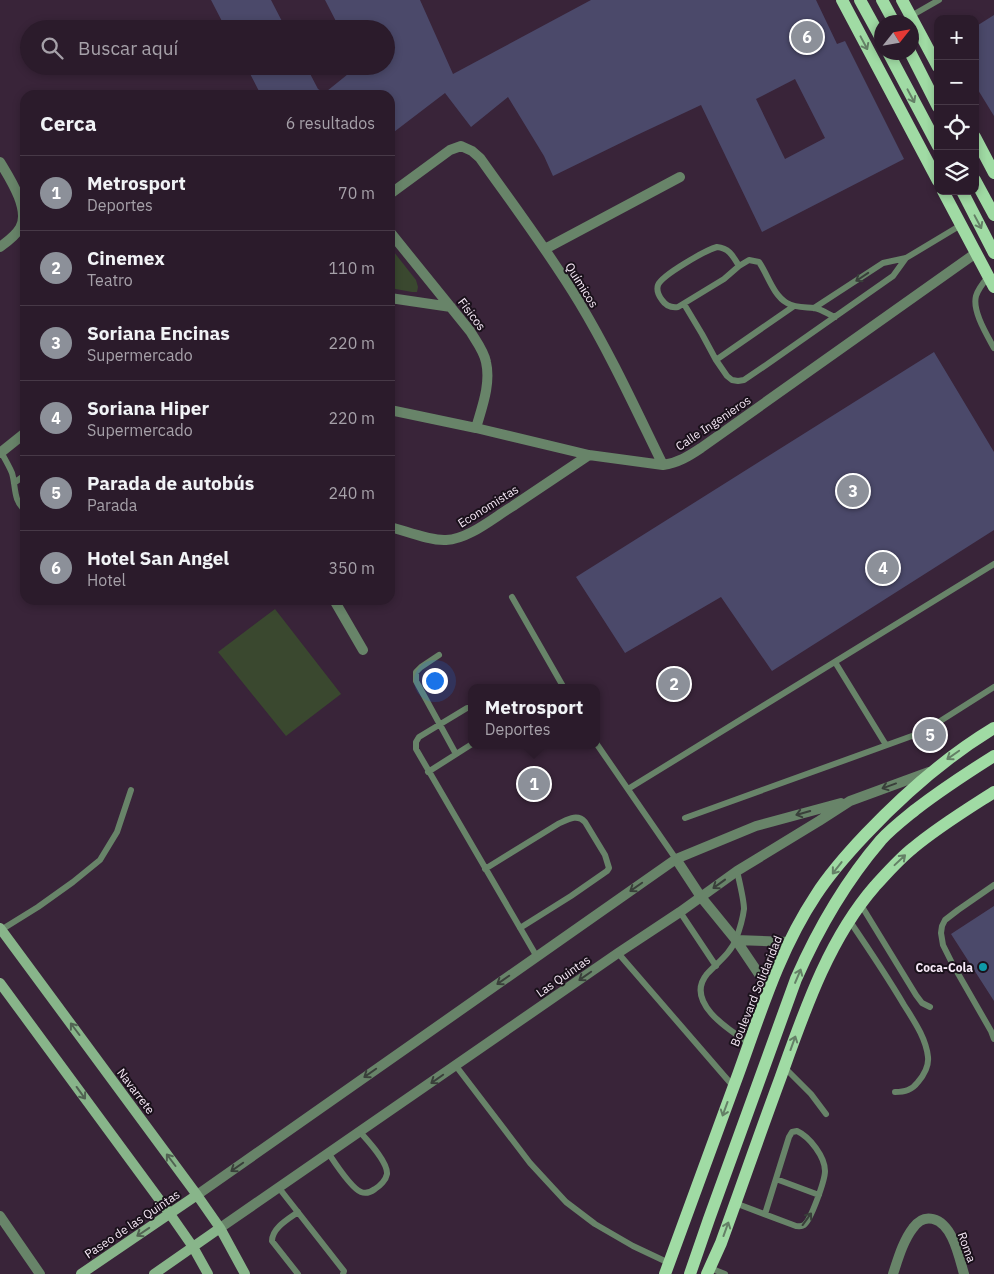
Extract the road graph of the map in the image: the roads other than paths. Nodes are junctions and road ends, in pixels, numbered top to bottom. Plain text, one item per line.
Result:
1 (842, 0) edge
2 (860, 0) edge
3 (882, 0) edge
4 (902, 0) edge
5 (939, 0) edge
6 (890, 15) edge
7 (910, 15) edge
8 (912, 15) edge
9 (874, 25) edge
10 (919, 32) edge
11 (892, 60) edge
12 (914, 60) edge
13 (934, 60) edge
14 (937, 105) edge
15 (934, 138) edge
16 (979, 145) edge
17 (0, 162) edge
18 (934, 173) edge
19 (994, 173) edge
20 (680, 177) dead end
21 (979, 187) edge
22 (395, 190) edge
23 (945, 195) edge
24 (964, 195) edge
25 (20, 200) edge
26 (994, 215) edge
27 (962, 225) junction
28 (20, 229) edge
29 (395, 238) edge
30 (0, 247) edge
31 (544, 249) junction
32 (994, 252) edge
33 (976, 253) junction
34 (906, 258) junction
35 (739, 266) junction
36 (991, 282) edge
37 (395, 299) edge
38 (684, 304) junction
39 (794, 306) junction
40 (451, 307) junction
41 (814, 308) junction
42 (835, 317) junction
43 (994, 348) edge
44 (716, 360) junction
45 (395, 411) edge
46 (476, 428) junction
47 (20, 437) edge
48 (0, 452) edge
49 (589, 455) junction
50 (663, 465) junction
51 (20, 479) edge
52 (14, 483) junction
53 (20, 505) edge
54 (395, 528) edge
55 (994, 564) edge
56 (512, 597) dead end
57 (337, 605) edge
58 (363, 650) dead end
59 (439, 655) dead end
60 (835, 662) junction
61 (562, 684) edge
62 (994, 687) edge
63 (468, 708) edge
64 (440, 724) junction
65 (994, 728) edge
66 (886, 745) junction
67 (468, 746) edge
68 (600, 749) edge
69 (456, 754) junction
70 (994, 756) edge
71 (935, 770) junction
72 (428, 772) junction
73 (628, 789) junction
74 (131, 790) dead end
75 (994, 792) edge
76 (850, 801) junction
77 (685, 818) dead end
78 (676, 859) junction
79 (485, 869) junction
80 (737, 871) junction
81 (994, 885) edge
82 (702, 897) junction
83 (860, 905) junction
84 (680, 912) junction
85 (849, 920) junction
86 (520, 928) junction
87 (1, 929) edge
88 (736, 940) junction
89 (789, 942) junction
90 (618, 953) junction
91 (537, 957) junction
92 (716, 966) junction
93 (0, 983) edge
94 (769, 989) junction
95 (930, 1007) dead end
96 (994, 1039) edge
97 (749, 1043) junction
98 (456, 1066) junction
99 (784, 1067) junction
100 (734, 1086) junction
101 (895, 1092) dead end
102 (826, 1114) dead end
103 (360, 1132) junction
104 (329, 1154) junction
105 (776, 1179) junction
106 (279, 1188) junction
107 (197, 1195) junction
108 (819, 1195) junction
109 (735, 1203) junction
110 (298, 1212) junction
111 (170, 1214) junction
112 (764, 1214) junction
113 (0, 1216) edge
114 (220, 1228) junction
115 (194, 1247) junction
116 (667, 1268) edge
117 (708, 1271) edge
118 (40, 1274) edge
119 (81, 1274) edge
120 (154, 1274) edge
121 (208, 1274) edge
122 (245, 1274) edge
123 (298, 1274) edge
124 (342, 1274) edge
125 (690, 1274) edge
126 (725, 1274) edge
127 (893, 1274) edge
128 (964, 1274) edge

1 -> 18 main road
2 - 9 main road
3 - 6 main road
4 - 7 main road
5 - 8 lane
10 - 13 main road
11 -> 15 main road
12 - 14 main road
16 - 19 main road
17 - 25 street
20 - 31 street
21 - 26 main road
22 - 31 street, Químicos
23 - 27 main road
24 -> 32 main road
27 - 33 main road
27 - 34 lane
28 - 30 street
29 - 40 street, Físicos
31 - 50 street, Químicos
33 - 36 main road
33 - 50 street, Calle Ingenieros
34 -> 41 lane
34 - 42 lane
35 - 38 lane
35 - 38 lane
35 - 39 lane
36 - 43 lane
37 - 40 street
38 - 44 lane
39 - 41 lane
39 - 44 lane
40 - 46 street, Físicos
41 - 42 lane
42 - 44 lane
45 - 46 street, Calle Ingenieros
46 - 49 street, Calle Ingenieros
47 - 48 street
48 - 52 lane
49 - 50 street, Calle Ingenieros
49 - 54 street, Economistas
51 - 52 lane
52 - 53 lane
55 - 60 lane
56 - 61 lane
57 - 58 street
59 - 64 lane
60 - 66 lane
60 - 73 lane
62 - 66 lane
63 - 64 lane
64 - 69 lane
64 - 72 lane
65 -> 71 main road, Boulevard Solidaridad
66 - 77 lane
67 - 69 lane
68 - 73 lane
69 - 72 lane
125 -> 70 main road
71 -> 76 street, Las Quintas
71 -> 89 main road, Boulevard Solidaridad
72 - 79 lane
73 - 78 lane
74 - 87 lane
83 -> 75 main road
76 -> 78 street
76 - 80 street, Las Quintas
78 - 82 street
78 -> 91 street
79 - 86 lane
79 - 86 lane
80 -> 82 street, Las Quintas
80 - 88 lane
81 - 96 lane
82 - 84 street, Las Quintas
82 - 88 street
83 - 85 main road
83 - 95 lane
84 - 90 street, Las Quintas
84 - 92 lane
99 -> 85 main road
85 - 101 lane
86 - 91 lane
107 -> 87 main road, Navarrete
88 - 89 street
88 - 92 lane
88 - 94 street
89 - 94 main road, Boulevard Solidaridad
90 -> 98 street, Las Quintas
90 - 100 lane
91 -> 107 street
92 - 97 lane
93 -> 111 main road
94 - 97 main road, Boulevard Solidaridad
97 - 100 main road, Boulevard Solidaridad
98 -> 103 street, Las Quintas
98 - 116 lane
99 - 102 lane
99 - 109 main road
100 -> 116 main road, Boulevard Solidaridad
103 - 104 street, Las Quintas
103 - 104 lane
104 - 106 street, Las Quintas
105 - 108 lane
105 - 108 lane
105 - 112 lane
106 - 110 lane
106 - 114 street, Las Quintas
107 - 111 main road, Paseo de las Quintas
107 - 114 main road, Navarrete
112 -> 108 lane
109 - 112 lane
117 -> 109 main road
110 - 123 lane
110 - 124 lane
111 - 115 main road
111 -> 119 main road, Paseo de las Quintas
113 - 118 street
114 - 115 main road
114 - 122 main road, Navarrete
115 - 120 main road
115 - 121 main road
117 - 126 lane
127 - 128 street, Roma

